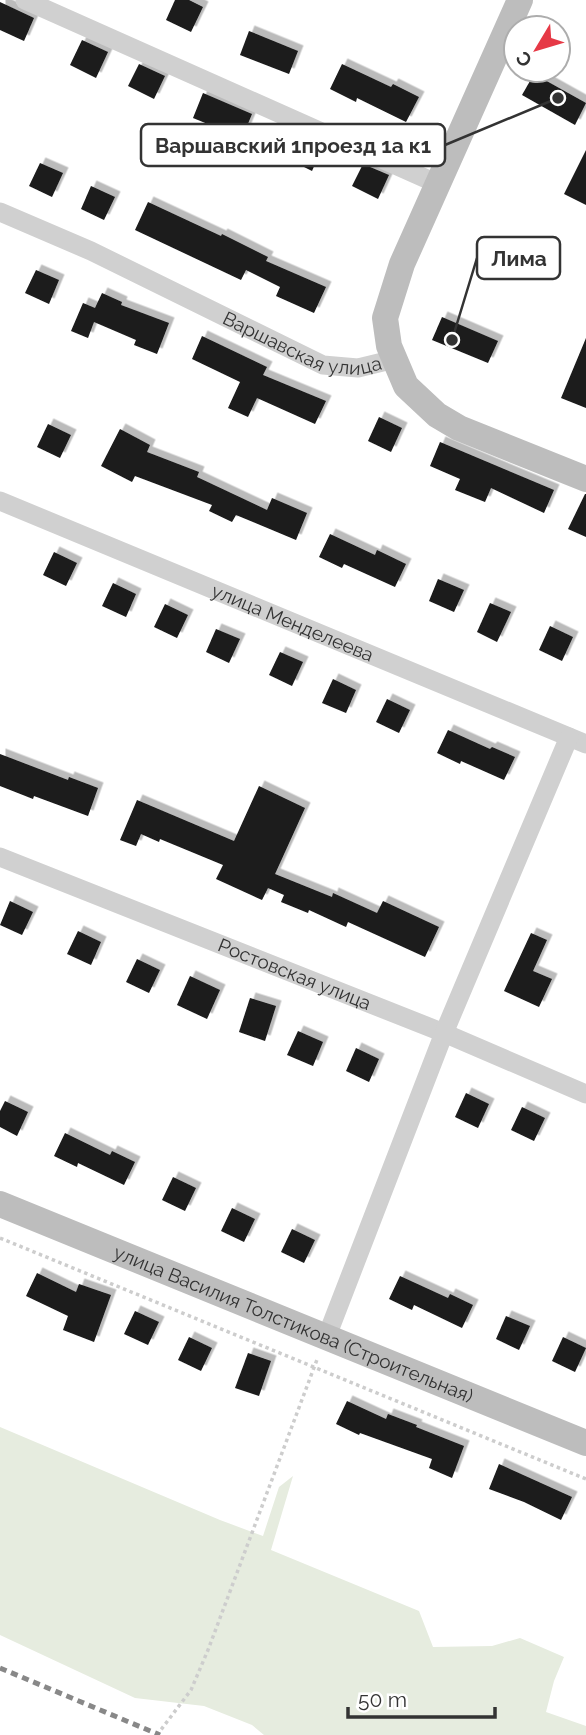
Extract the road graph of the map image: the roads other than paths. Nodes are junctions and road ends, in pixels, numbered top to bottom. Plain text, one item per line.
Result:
1 (26, 0) edge
2 (520, 0) edge
3 (438, 184) junction
4 (0, 212) edge
5 (395, 359) junction
6 (586, 479) edge
7 (0, 501) edge
8 (577, 741) edge
9 (0, 857) edge
10 (443, 1033) junction
11 (586, 1094) edge
12 (0, 1204) edge
13 (327, 1336) junction
14 (586, 1443) edge

1 - 3 street
2 - 3 main road
3 - 5 main road
4 - 5 street, Варшавская улица
5 - 6 main road, Варшавская улица
7 - 8 street, улица Менделеева
8 - 10 street
9 - 10 street, Ростовская улица
10 - 11 street, Ростовская улица
10 - 13 street
12 - 13 main road, улица Василия Толстикова (Строительная)
13 - 14 main road, улица Василия Толстикова (Строительная)

